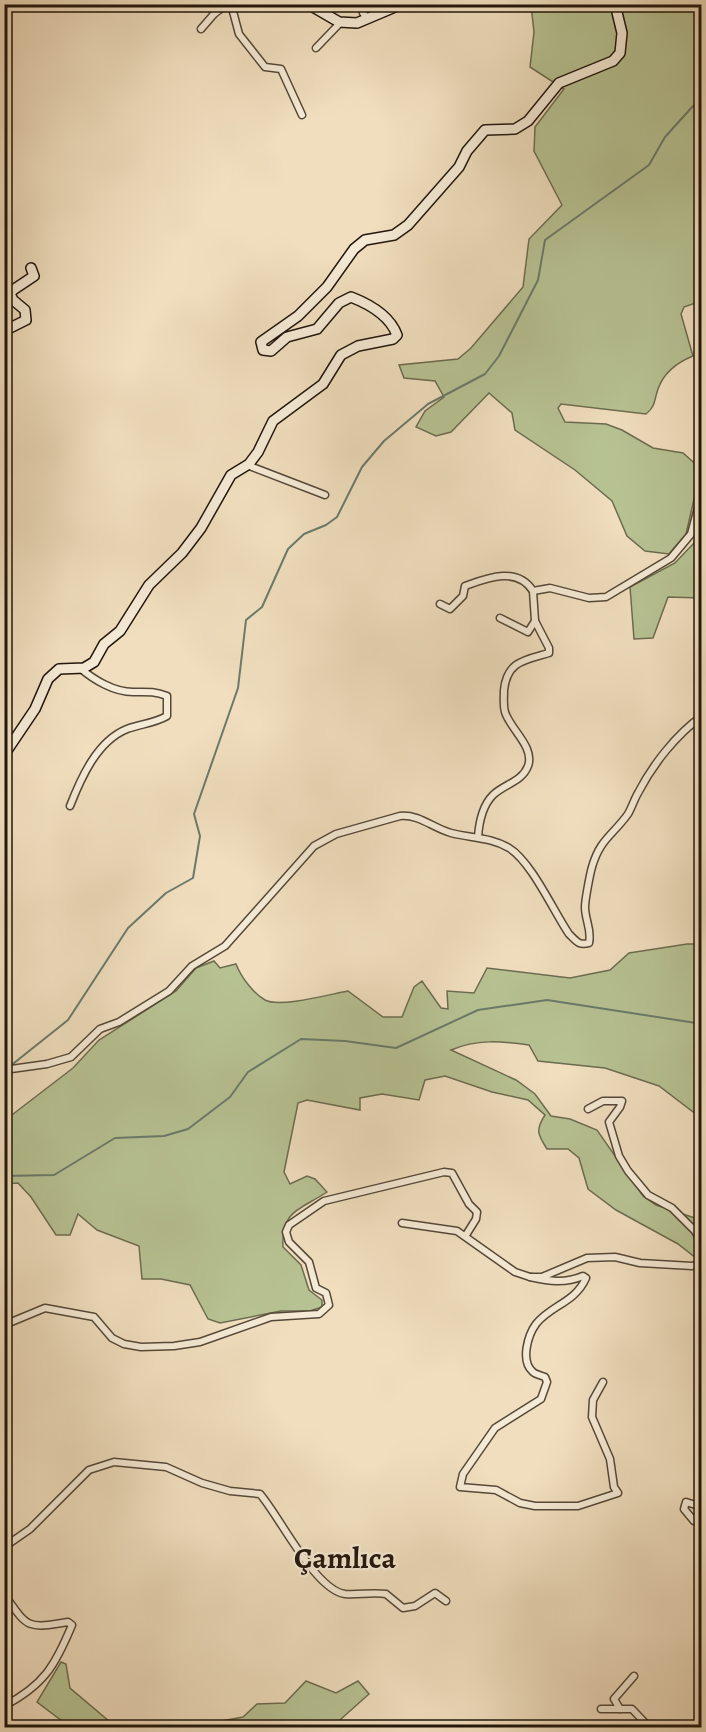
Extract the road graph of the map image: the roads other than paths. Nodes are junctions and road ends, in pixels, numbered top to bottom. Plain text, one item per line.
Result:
1 (229, 4) edge
2 (308, 4) edge
3 (367, 4) edge
4 (402, 4) edge
5 (615, 4) edge
6 (368, 19) junction
7 (341, 22) junction
8 (201, 29) dead end
9 (316, 48) dead end
10 (302, 115) dead end
11 (31, 268) dead end
12 (4, 331) edge
13 (247, 465) junction
14 (702, 493) edge
15 (326, 495) dead end
16 (533, 591) junction
17 (440, 604) dead end
18 (500, 618) dead end
19 (535, 621) junction
20 (80, 667) junction
21 (702, 716) edge
22 (4, 755) edge
23 (70, 806) dead end
24 (478, 837) junction
25 (4, 1070) edge
26 (588, 1109) dead end
27 (402, 1223) dead end
28 (466, 1235) junction
29 (702, 1244) edge
30 (702, 1263) edge
31 (530, 1277) junction
32 (4, 1325) edge
33 (603, 1382) dead end
34 (702, 1507) edge
35 (702, 1524) edge
36 (4, 1547) edge
37 (4, 1594) edge
38 (446, 1601) dead end
39 (634, 1676) dead end
40 (4, 1706) edge
41 (601, 1709) dead end
42 (620, 1709) junction
43 (702, 1724) edge
44 (650, 1728) edge
45 (685, 1728) edge

1 - 8 street
1 - 10 street
2 - 7 street
3 - 6 street
4 - 6 street
5 - 13 street
6 - 7 street
7 - 9 street
11 - 12 street
13 - 15 street
13 - 20 street
14 - 16 street
16 - 17 street
16 - 19 street
18 - 19 street
19 - 24 street
20 - 22 street
20 - 23 street
21 - 24 street
24 - 25 street
26 - 29 street
27 - 28 street
28 - 31 street
28 - 32 street
30 - 31 street
31 - 33 street
34 - 35 street
36 - 38 street
37 - 40 street
39 - 42 street
41 - 42 street
42 - 44 street
43 - 45 street

